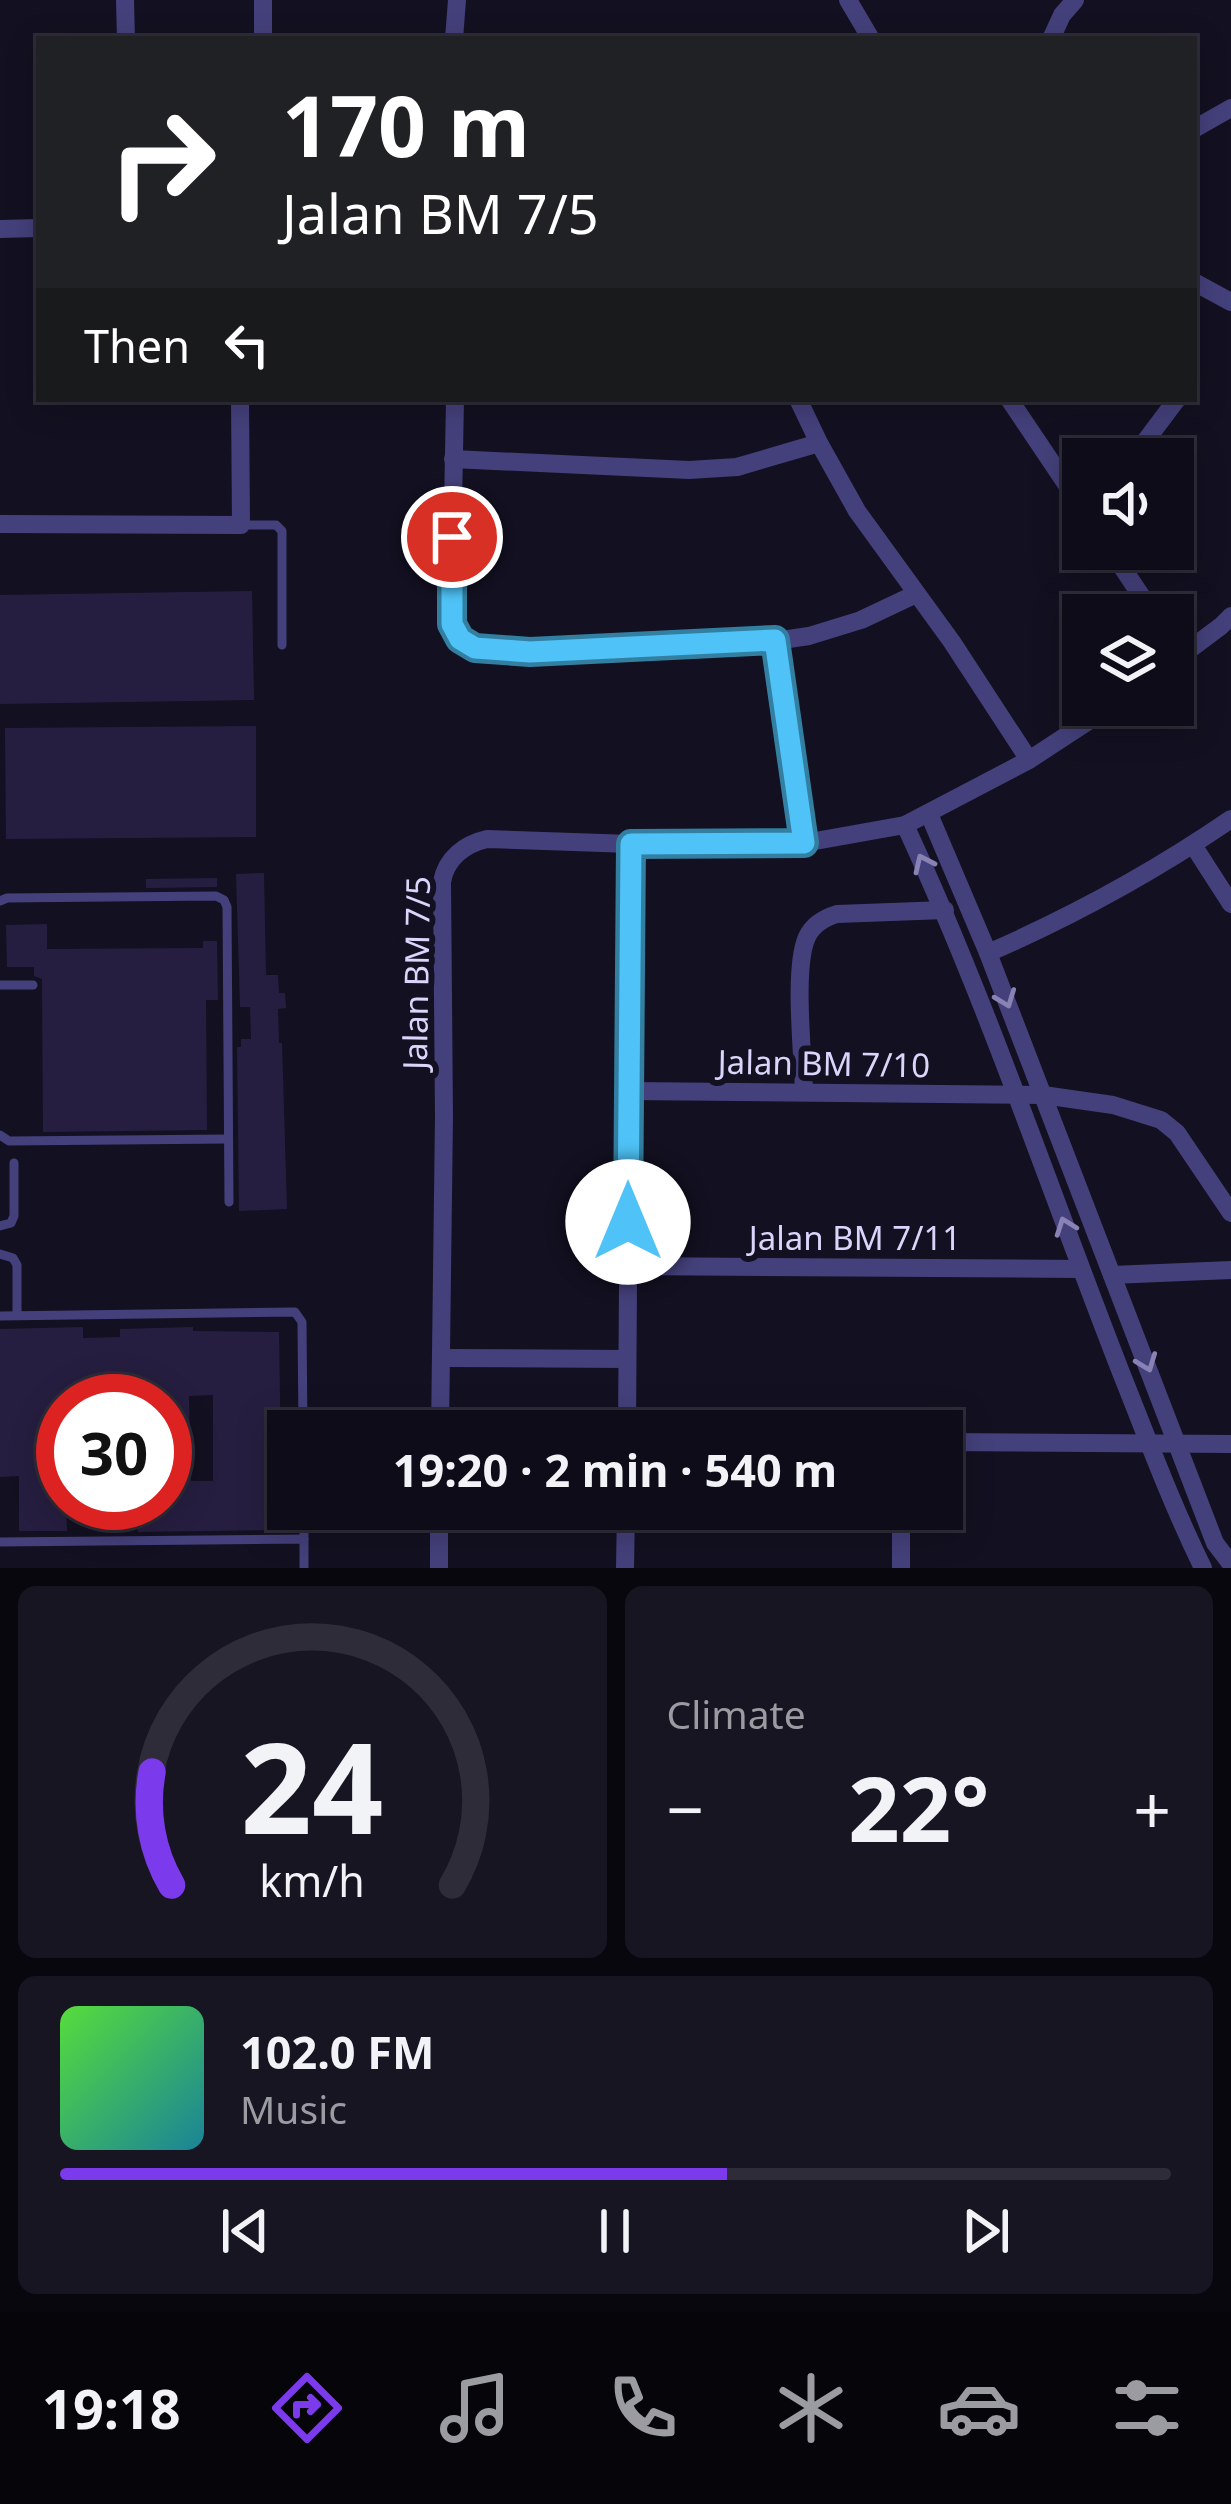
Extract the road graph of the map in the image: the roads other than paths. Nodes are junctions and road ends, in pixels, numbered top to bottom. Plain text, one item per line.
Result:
1 (125, 0) edge
2 (262, 0) edge
3 (457, 0) edge
4 (848, 0) edge
5 (1075, 0) edge
6 (126, 36) edge
7 (263, 36) edge
8 (454, 36) edge
9 (870, 36) edge
10 (1052, 36) edge
11 (1231, 108) edge
12 (1197, 128) edge
13 (0, 229) edge
14 (36, 229) edge
15 (1197, 284) edge
16 (1231, 302) edge
17 (240, 402) edge
18 (454, 402) edge
19 (799, 402) edge
20 (1011, 402) edge
21 (1175, 402) edge
22 (1148, 438) edge
23 (819, 443) junction
24 (453, 458) junction
25 (1062, 476) edge
26 (0, 524) edge
27 (241, 524) junction
28 (916, 593) junction
29 (1231, 616) edge
30 (775, 640) junction
31 (1194, 643) edge
32 (282, 645) dead end
33 (1081, 726) edge
34 (1029, 760) junction
35 (929, 814) junction
36 (1231, 819) edge
37 (905, 825) junction
38 (804, 843) junction
39 (631, 844) junction
40 (1193, 845) junction
41 (0, 901) edge
42 (1231, 904) edge
43 (944, 910) junction
44 (988, 953) junction
45 (0, 985) edge
46 (33, 985) dead end
47 (629, 1090) junction
48 (804, 1092) junction
49 (1042, 1095) junction
50 (1017, 1096) junction
51 (0, 1135) edge
52 (228, 1139) junction
53 (14, 1163) dead end
54 (229, 1202) dead end
55 (1231, 1213) edge
56 (0, 1226) edge
57 (0, 1255) edge
58 (628, 1266) junction
59 (1081, 1269) junction
60 (1231, 1270) edge
61 (1112, 1275) junction
62 (0, 1289) edge
63 (17, 1289) junction
64 (0, 1316) edge
65 (17, 1316) junction
66 (441, 1358) junction
67 (627, 1359) junction
68 (303, 1410) edge
69 (440, 1410) edge
70 (626, 1410) edge
71 (963, 1442) edge
72 (1149, 1443) junction
73 (1178, 1444) junction
74 (1231, 1444) edge
75 (304, 1530) edge
76 (440, 1530) edge
77 (626, 1530) edge
78 (901, 1530) edge
79 (304, 1539) junction
80 (0, 1542) edge
81 (1231, 1564) edge
82 (304, 1568) edge
83 (439, 1568) edge
84 (626, 1568) edge
85 (901, 1568) edge
86 (1203, 1568) edge

1 - 6 street
2 - 7 street
3 - 8 street
4 - 9 street
5 - 10 street
11 - 12 street
13 - 14 street
15 - 16 street
17 - 27 street
18 - 24 street
19 - 23 street
20 - 25 street
21 - 22 street
23 - 24 street
23 - 28 street
24 - 30 street
26 - 27 street
27 - 32 lane
28 - 30 street
28 - 34 street
29 - 31 street
30 - 38 street
33 - 34 street, Jalan BM 7/5
34 - 35 street, Jalan BM 7/5
35 - 37 street, Jalan BM 7/5
35 - 44 street
36 - 40 street
37 - 38 street, Jalan BM 7/5
43 -> 37 street
38 - 39 street, Jalan BM 7/5
39 - 47 street
39 - 66 street, Jalan BM 7/5
40 - 42 street
40 - 44 street
41 - 52 lane
43 - 48 street
43 - 50 street
44 -> 49 street
45 - 46 lane
47 - 48 street, Jalan BM 7/10
47 - 58 street
48 - 50 street, Jalan BM 7/10
49 - 50 street, Jalan BM 7/10
49 - 55 street, Jalan BM 7/10
49 - 61 street
59 -> 50 street
51 - 52 lane
52 - 54 lane
53 - 56 lane
57 - 63 lane
58 - 59 street, Jalan BM 7/11
58 - 67 street
59 - 72 street
60 - 61 street
61 -> 73 street
62 - 63 lane
63 - 65 lane
64 - 65 lane
65 - 68 lane
66 - 67 street
66 - 69 street, Jalan BM 7/5
67 - 70 street
71 - 72 street
72 - 73 street
72 - 86 street
73 - 74 street
73 - 81 street
75 - 79 lane
76 - 83 street
77 - 84 street
78 - 85 street
79 - 80 lane
79 - 82 lane

